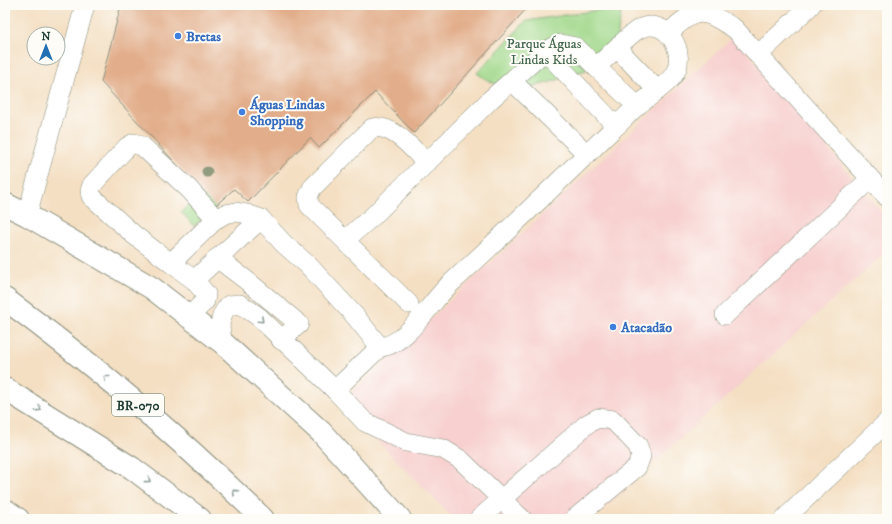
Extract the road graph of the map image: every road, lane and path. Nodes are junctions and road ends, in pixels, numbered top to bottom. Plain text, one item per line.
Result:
1 (85, 5) edge
2 (812, 5) edge
3 (669, 33) junction
4 (617, 48) junction
5 (545, 51) junction
6 (758, 55) junction
7 (596, 67) junction
8 (512, 80) junction
9 (657, 90) junction
10 (637, 106) junction
11 (616, 126) junction
12 (587, 154) junction
13 (427, 163) junction
14 (870, 179) junction
15 (887, 197) edge
16 (5, 204) edge
17 (27, 215) junction
18 (216, 219) junction
19 (261, 219) junction
20 (345, 240) junction
21 (217, 258) junction
22 (171, 263) junction
23 (199, 284) junction
24 (5, 299) edge
25 (409, 304) dead end
26 (725, 315) dead end
27 (188, 318) junction
28 (280, 340) junction
29 (223, 344) junction
30 (380, 347) junction
31 (5, 389) edge
32 (335, 390) junction
33 (887, 422) edge
34 (502, 500) junction
35 (5, 510) edge
36 (18, 519) edge
37 (200, 519) edge
38 (263, 519) edge
39 (400, 519) edge
40 (479, 519) edge
41 (522, 519) edge
42 (574, 519) edge
43 (784, 519) edge

1 - 17 street
2 - 6 street
3 - 4 street
3 - 6 street
3 - 9 street
4 - 7 street
4 - 9 street
5 - 7 street
5 - 8 street
5 - 11 street
6 - 14 street
7 - 10 street
8 - 12 street
8 - 13 street
9 - 10 street
10 - 11 street
11 - 12 street
12 - 30 street
13 - 20 street
13 - 20 street
14 - 15 street
14 - 26 street
16 - 17 main road
17 - 27 main road
18 - 19 street
18 - 22 street
18 - 22 street
19 - 21 street
19 - 30 street
20 - 25 street
21 - 23 street
21 - 28 street
22 - 23 street
23 - 27 street
38 -> 24 main road, BR-070
27 - 29 main road
29 -> 28 street
28 - 32 street
29 - 39 main road
30 - 32 street
31 -> 37 main road
32 - 34 street
33 - 43 street
34 - 40 street
34 - 41 street
34 - 42 street
35 - 36 main road

